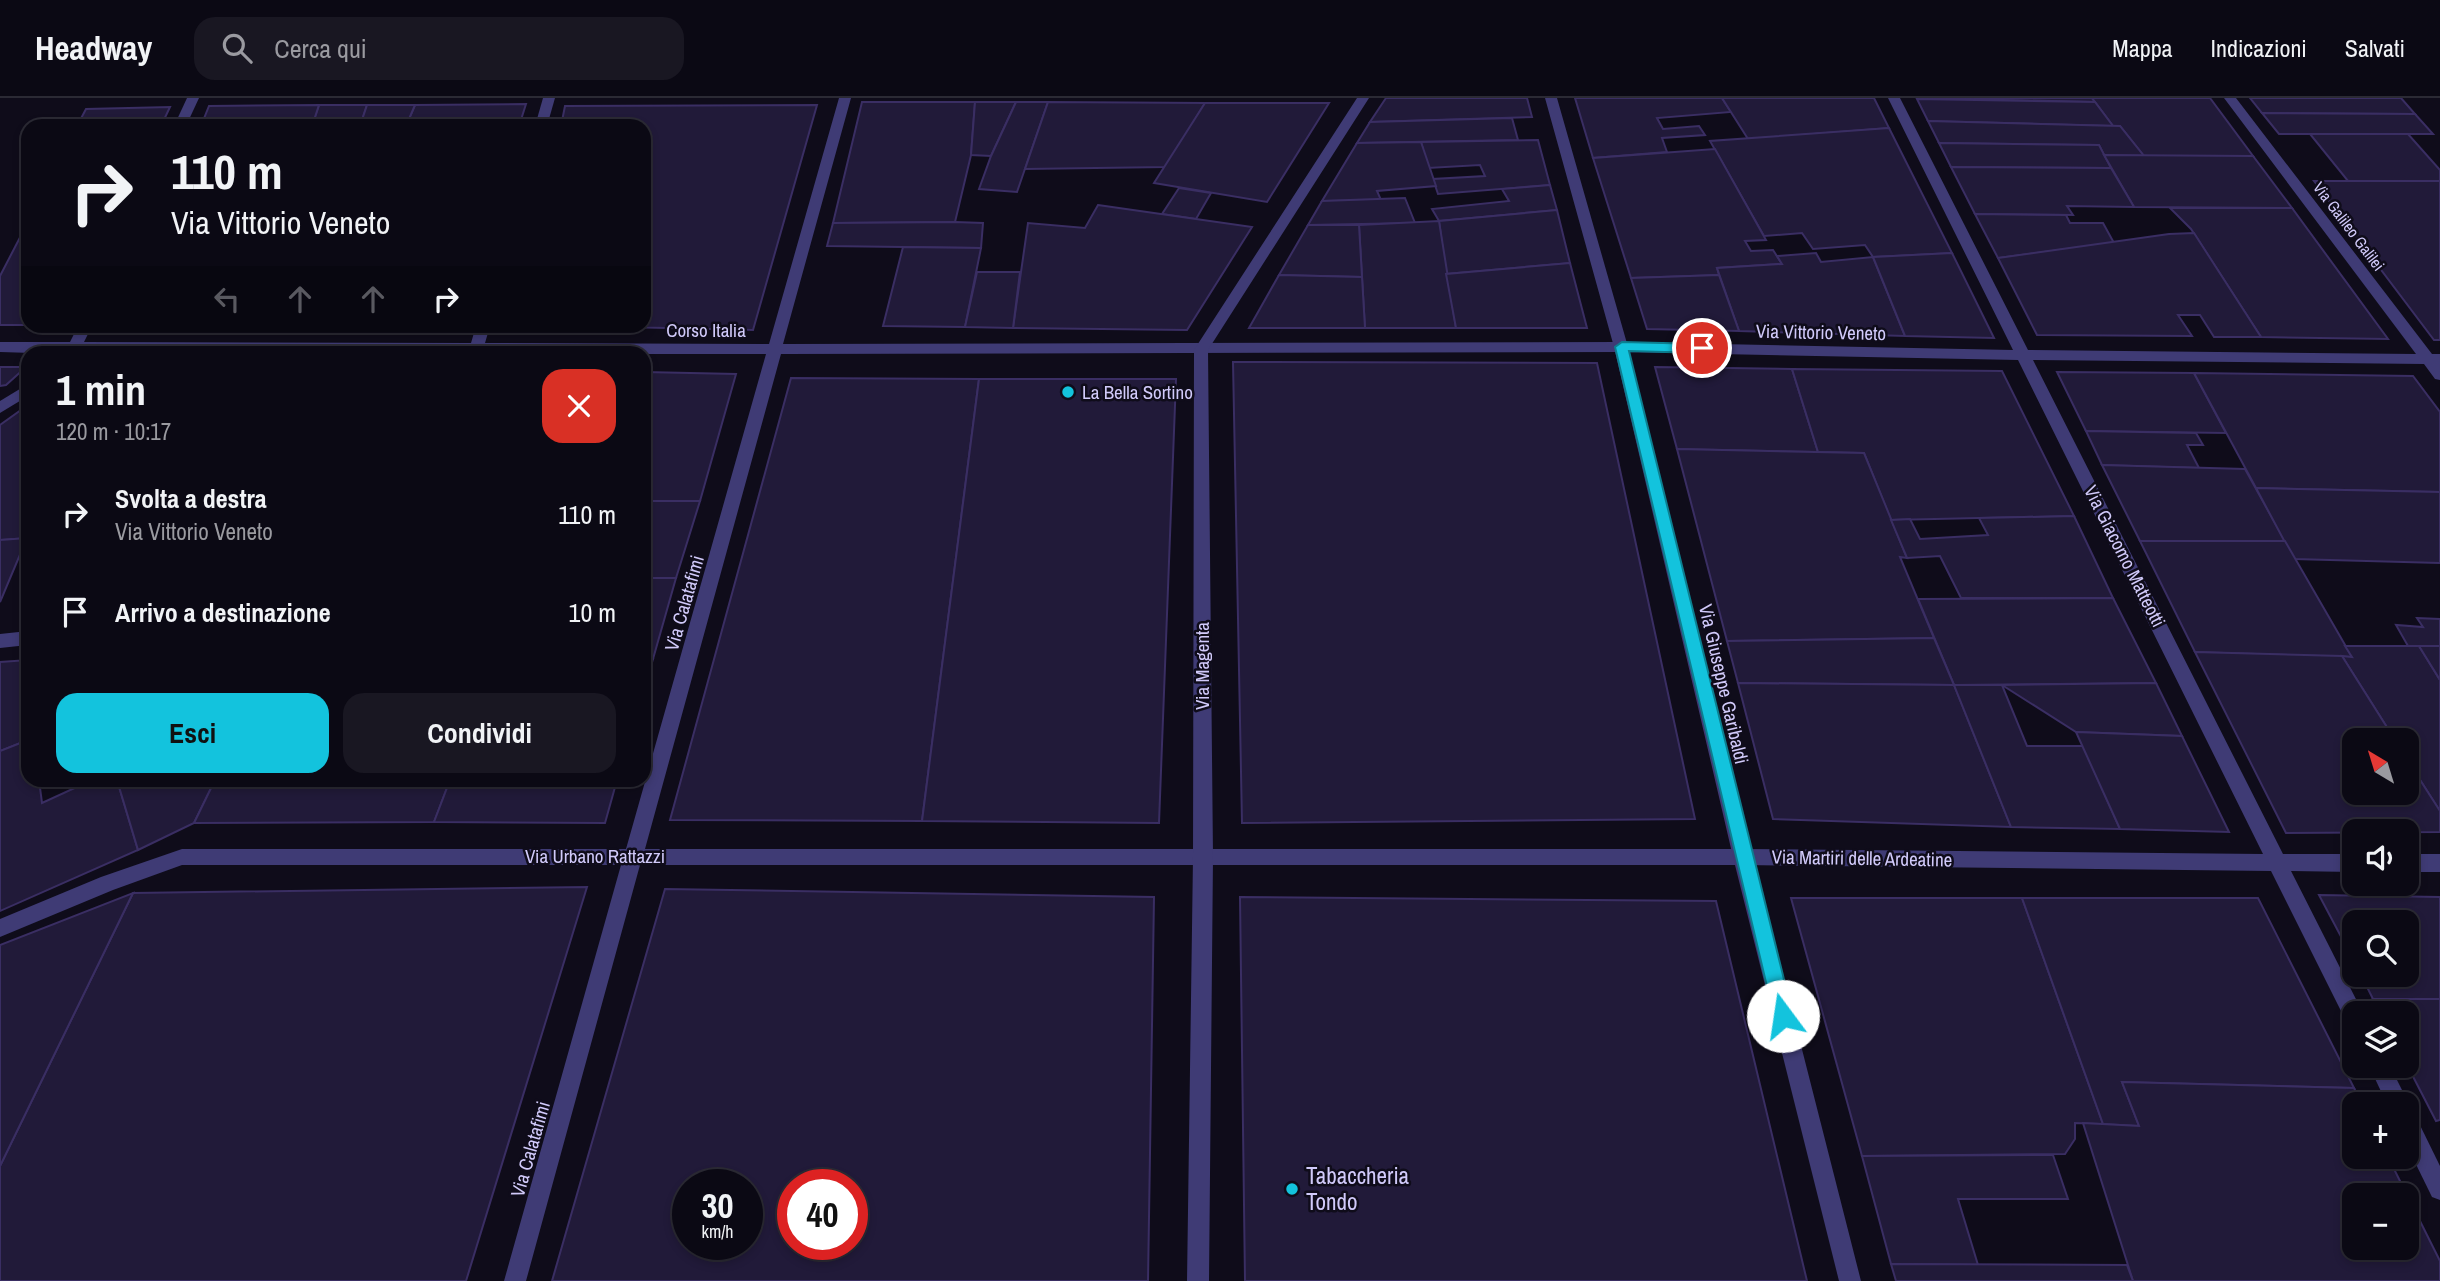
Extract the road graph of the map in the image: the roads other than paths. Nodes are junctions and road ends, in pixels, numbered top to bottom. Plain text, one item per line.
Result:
1 (193, 98) edge
2 (549, 98) edge
3 (845, 98) edge
4 (1363, 98) edge
5 (1551, 98) edge
6 (1894, 98) edge
7 (2230, 98) edge
8 (183, 119) edge
9 (543, 119) edge
10 (0, 347) edge
11 (1622, 347) junction
12 (21, 348) edge
13 (651, 350) edge
14 (777, 350) junction
15 (1201, 350) junction
16 (2024, 355) junction
17 (2434, 359) edge
18 (2440, 375) edge
19 (21, 393) edge
20 (0, 408) edge
21 (21, 639) edge
22 (0, 641) edge
23 (635, 856) junction
24 (1203, 857) junction
25 (1743, 857) junction
26 (2278, 863) junction
27 (2342, 863) edge
28 (2419, 863) edge
29 (2440, 863) edge
30 (0, 928) edge
31 (2347, 1001) edge
32 (2419, 1147) edge
33 (2440, 1189) edge
34 (515, 1281) edge
35 (1198, 1281) edge
36 (1850, 1281) edge

1 - 8 street
2 - 9 street
3 - 14 street, Via Calatafimi
4 - 15 street
5 - 11 street, Via Giuseppe Garibaldi
6 - 16 street, Via Giacomo Matteotti
7 - 17 street, Via Galileo Galilei
10 - 12 street, Corso Italia
11 - 15 street, Via Vittorio Veneto
11 - 16 street, Via Vittorio Veneto
11 - 25 street, Via Giuseppe Garibaldi
13 - 14 street, Corso Italia
14 - 15 street, Corso Italia
14 - 23 street, Via Calatafimi
15 - 24 street, Via Magenta
16 - 17 street, Via Vittorio Veneto
16 - 26 street, Via Giacomo Matteotti
17 - 18 street, Via Galileo Galilei
19 - 20 street
21 - 22 street
23 - 24 street, Via Urbano Rattazzi
23 - 30 street, Via Urbano Rattazzi
23 - 34 street, Via Calatafimi
24 - 25 street, Via Martiri delle Ardeatine
24 - 35 street, Via Magenta
25 - 26 street, Via Martiri delle Ardeatine
25 - 36 street, Via Giuseppe Garibaldi
26 - 27 street, Via Martiri delle Ardeatine
26 - 31 street, Via Giacomo Matteotti
28 - 29 street
32 - 33 street

